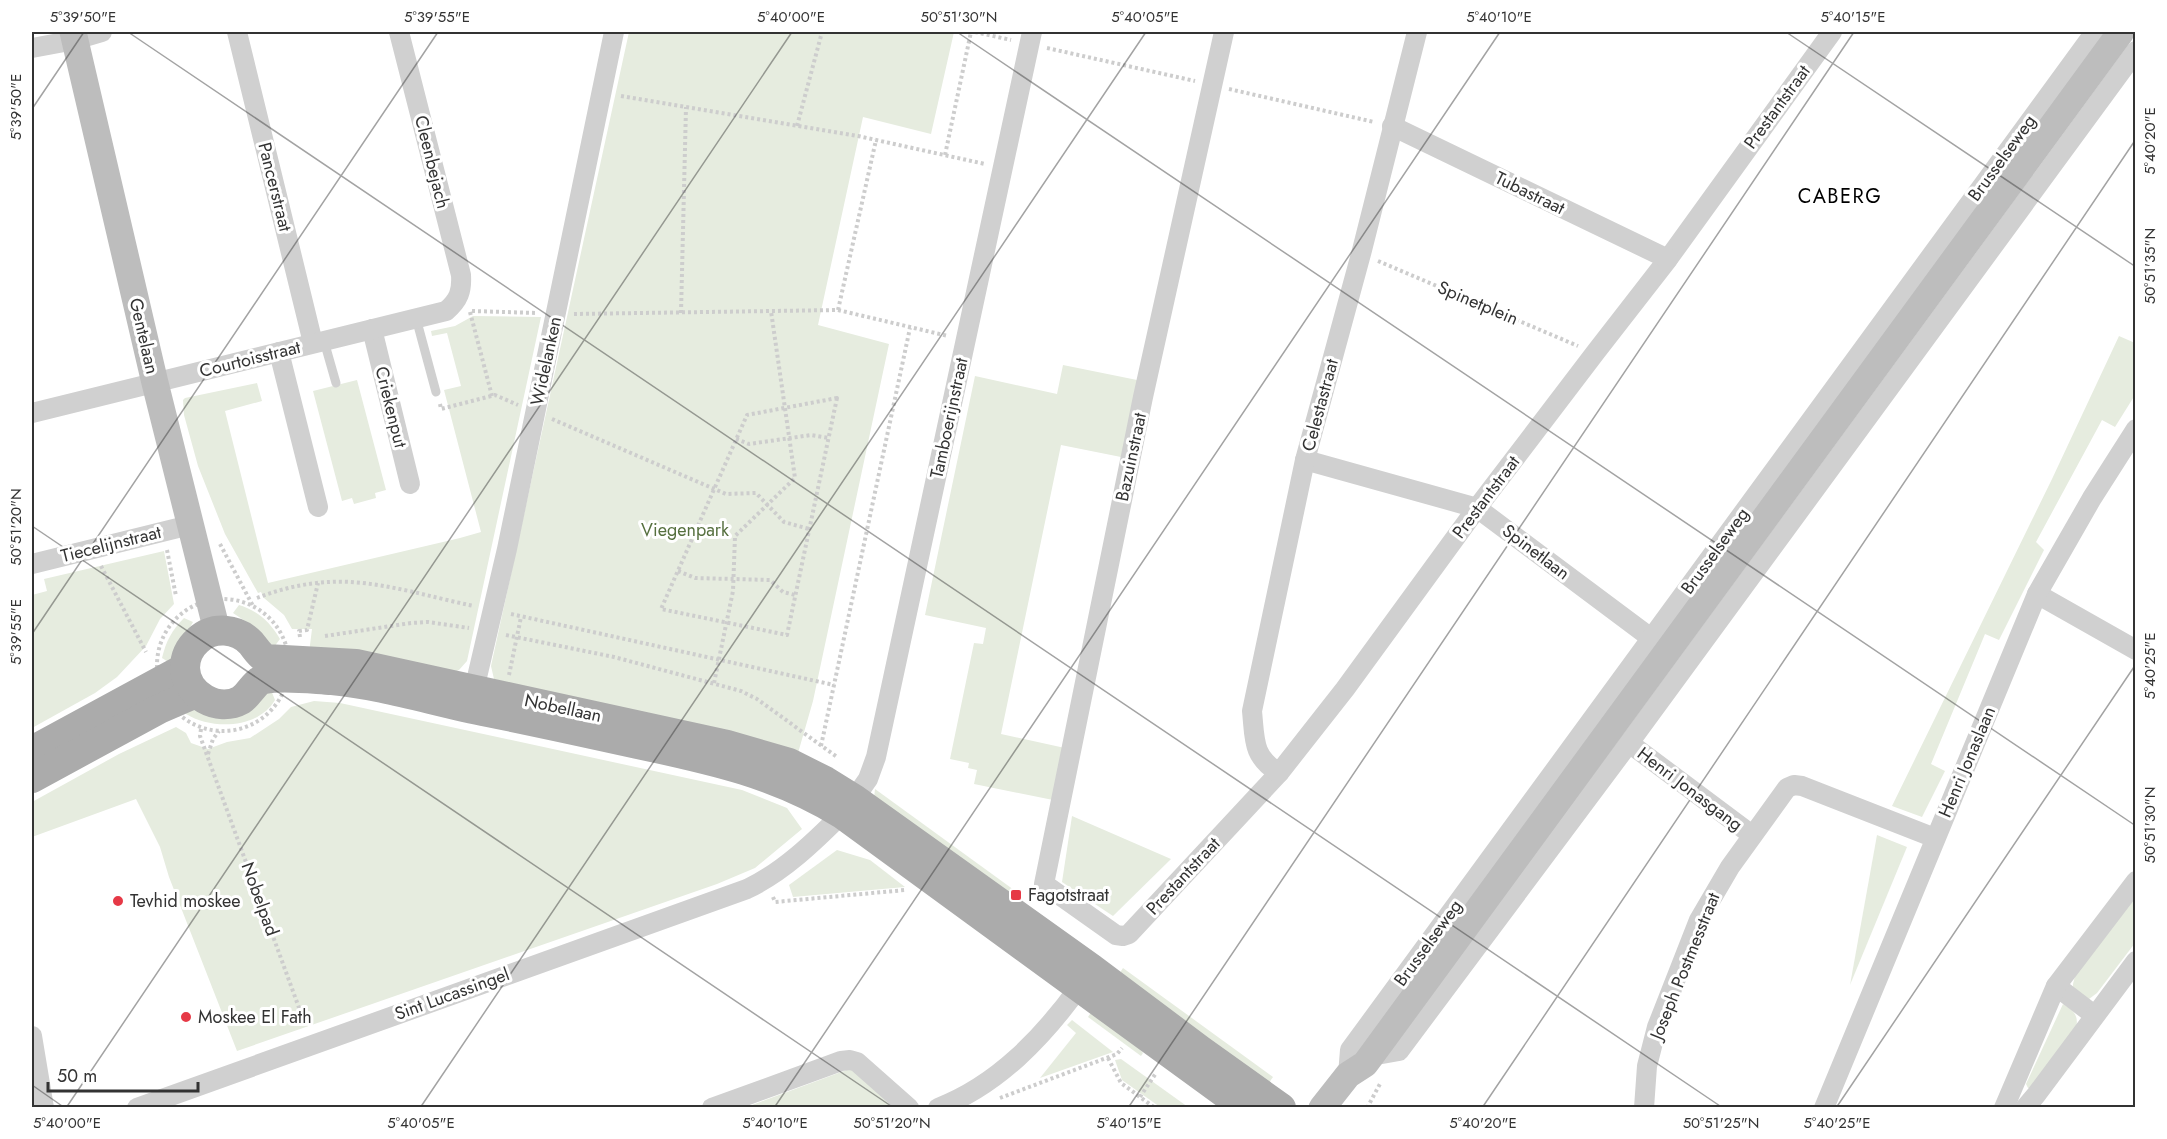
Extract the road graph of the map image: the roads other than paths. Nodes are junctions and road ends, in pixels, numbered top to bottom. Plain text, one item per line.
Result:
1 (102, 32) edge
2 (237, 32) edge
3 (399, 32) edge
4 (614, 32) edge
5 (1224, 32) edge
6 (1417, 32) edge
7 (1832, 32) edge
8 (2095, 32) edge
9 (2121, 32) edge
10 (74, 36) edge
11 (1031, 38) edge
12 (32, 48) edge
13 (2136, 51) edge
14 (1392, 126) junction
15 (1668, 259) junction
16 (462, 302) joint
17 (416, 318) junction
18 (372, 329) junction
19 (319, 342) junction
20 (279, 352) junction
21 (155, 383) junction
22 (336, 383) dead end
23 (436, 392) road end
24 (32, 413) edge
25 (2136, 429) edge
26 (1305, 460) junction
27 (410, 484) dead end
28 (318, 507) dead end
29 (1477, 508) junction
30 (190, 525) junction
31 (32, 564) edge
32 (2037, 594) junction
33 (217, 630) junction
34 (1651, 638) junction
35 (2136, 650) edge
36 (284, 667) junction
37 (177, 687) junction
38 (474, 690) junction
39 (1629, 743) junction
40 (32, 751) edge
41 (1279, 773) junction
42 (32, 778) edge
43 (848, 807) junction
44 (1752, 835) junction
45 (1935, 838) junction
46 (2136, 881) edge
47 (1116, 934) joint
48 (2136, 961) edge
49 (1080, 986) junction
50 (2056, 986) junction
51 (2094, 1015) junction
52 (32, 1035) edge
53 (1361, 1065) junction
54 (949, 1105) edge
55 (44, 1107) edge
56 (137, 1107) edge
57 (712, 1107) edge
58 (909, 1107) edge
59 (1245, 1107) edge
60 (1281, 1107) edge
61 (1322, 1107) edge
62 (1345, 1107) edge
63 (1644, 1107) edge
64 (1824, 1107) edge
65 (2004, 1107) edge
66 (2025, 1107) edge

1 - 10 street
2 - 19 street, Pancerstraat
3 - 16 street, Cleenbejach
4 - 38 street, Widelanken
5 - 47 street, Bazuinstraat
6 - 14 street, Celestastraat
7 - 15 street, Prestantstraat
8 - 34 street, Brusselseweg
9 - 53 street, Brusselseweg
10 - 12 street
10 - 21 street, Gentelaan
11 - 43 street, Tamboerijnstraat
13 - 39 street
14 - 15 street, Tubastraat
14 - 26 street, Celestastraat
15 - 29 street, Prestantstraat
16 - 17 street, Courtoisstraat
17 - 18 street, Courtoisstraat
17 - 23 lane
18 - 19 street, Courtoisstraat
18 - 27 street, Criekenput
19 - 20 street, Courtoisstraat
19 - 22 lane
20 - 21 street, Courtoisstraat
20 - 28 street
21 - 24 street, Courtoisstraat
21 - 30 street, Gentelaan
25 - 32 street, Henri Jonaslaan
26 - 29 street, Spinetlaan
26 - 41 street, Celestastraat
29 - 34 street, Spinetlaan
29 - 41 street, Prestantstraat
30 - 31 street, Tiecelijnstraat
30 - 33 street, Gentelaan
32 - 35 street
32 - 45 street, Henri Jonaslaan
33 - 36 main road
33 - 37 main road
34 - 53 street, Brusselseweg
36 - 37 main road
36 - 38 main road, Nobellaan
36 - 43 main road, Nobellaan
37 - 40 main road
37 - 42 main road
38 - 43 main road, Nobellaan
39 - 44 street, Henri Jonasgang
39 - 53 street
41 - 47 street, Prestantstraat
43 - 49 main road
43 - 56 street, Sint Lucassingel
43 - 60 main road
44 - 45 street, Joseph Postmesstraat
44 - 63 street, Joseph Postmesstraat
45 - 64 street, Henri Jonaslaan
46 - 50 street
48 - 51 street
49 - 54 street
49 - 59 main road
50 - 51 street
50 - 65 street
51 - 66 street
52 - 55 street
53 - 61 street, Brusselseweg
53 - 62 street, Brusselseweg
57 - 58 street

